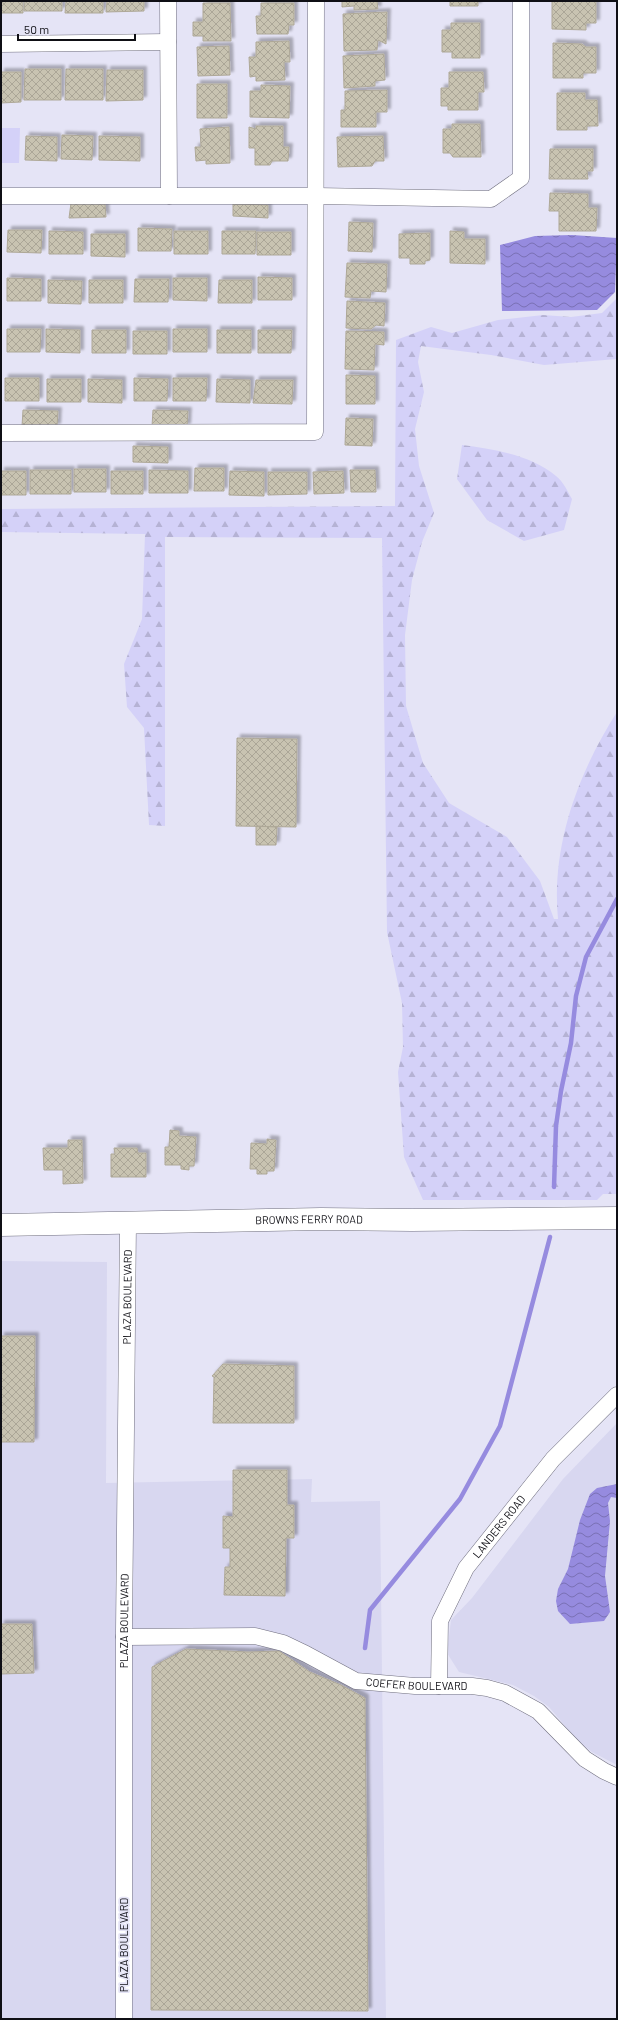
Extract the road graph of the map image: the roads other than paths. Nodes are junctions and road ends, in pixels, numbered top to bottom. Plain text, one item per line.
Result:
1 (168, 1) edge
2 (316, 1) edge
3 (522, 1) edge
4 (168, 42) junction
5 (1, 44) edge
6 (1, 196) edge
7 (169, 196) junction
8 (317, 196) junction
9 (1, 433) edge
10 (617, 1218) edge
11 (128, 1222) junction
12 (1, 1225) edge
13 (617, 1395) edge
14 (124, 1637) junction
15 (439, 1686) junction
16 (617, 1777) edge
17 (124, 2019) edge

1 - 4 street
2 - 8 street
3 - 8 street
4 - 5 street
4 - 7 street
6 - 7 street
7 - 8 street
8 - 9 street
10 - 11 main road, BROWNS FERRY ROAD
11 - 12 main road, BROWNS FERRY ROAD
11 - 14 street, PLAZA BOULEVARD
13 - 15 street, LANDERS ROAD
14 - 15 street, COEFER BOULEVARD
14 - 17 street, PLAZA BOULEVARD
15 - 16 street, COEFER BOULEVARD

